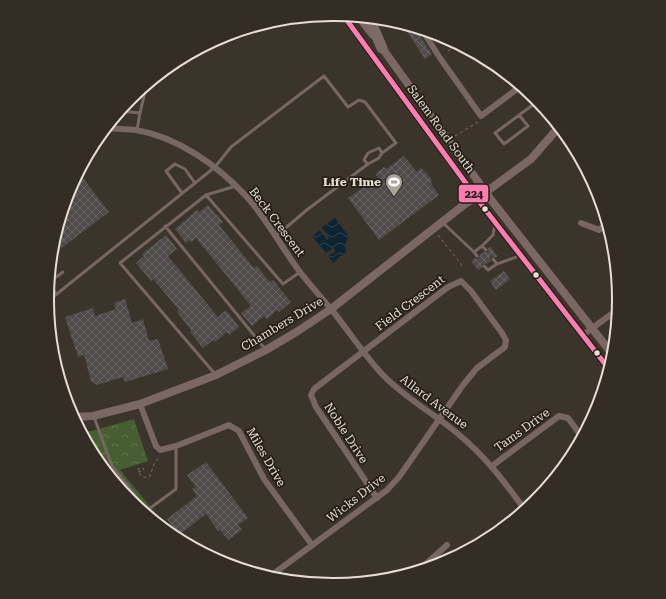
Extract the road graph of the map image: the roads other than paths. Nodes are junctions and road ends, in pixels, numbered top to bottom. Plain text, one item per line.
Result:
1 (348, 22) edge
2 (363, 23) edge
3 (370, 23) edge
4 (427, 37) edge
5 (382, 48) junction
6 (516, 89) edge
7 (144, 95) edge
8 (532, 105) edge
9 (128, 112) edge
10 (140, 113) junction
11 (519, 115) junction
12 (113, 128) edge
13 (137, 130) junction
14 (555, 131) edge
15 (382, 153) junction
16 (368, 164) junction
17 (215, 167) junction
18 (195, 183) junction
19 (236, 186) junction
20 (486, 192) junction
21 (182, 193) junction
22 (206, 195) junction
23 (476, 198) junction
24 (442, 222) junction
25 (496, 223) junction
26 (581, 223) dead end
27 (166, 226) junction
28 (602, 228) edge
29 (276, 236) junction
30 (482, 246) junction
31 (486, 250) dead end
32 (474, 252) junction
33 (520, 255) junction
34 (477, 256) dead end
35 (493, 259) dead end
36 (496, 264) junction
37 (484, 266) dead end
38 (63, 272) dead end
39 (300, 272) junction
40 (55, 278) edge
41 (56, 294) edge
42 (331, 309) junction
43 (611, 315) edge
44 (592, 328) junction
45 (583, 335) junction
46 (607, 347) edge
47 (266, 350) junction
48 (364, 352) junction
49 (604, 363) edge
50 (216, 375) junction
51 (140, 404) junction
52 (80, 416) edge
53 (93, 416) junction
54 (439, 420) junction
55 (578, 432) edge
56 (176, 446) junction
57 (492, 466) junction
58 (132, 492) edge
59 (377, 498) junction
60 (521, 505) edge
61 (149, 509) edge
62 (312, 545) junction
63 (446, 545) dead end
64 (429, 561) edge
65 (275, 572) edge

1 - 23 main road, Salem Road South
2 - 5 main road, Salem Road South
3 - 5 highway
4 - 6 street
5 - 20 main road, Salem Road South
7 - 10 lane
8 - 11 lane
9 - 10 lane
10 - 13 lane
11 - 11 lane
12 - 13 street, Beck Crescent
13 - 17 street, Beck Crescent
14 - 20 main road, Chambers Drive
15 - 16 lane
15 - 16 lane
15 - 17 lane
16 - 29 lane
17 - 18 lane
17 - 19 street, Beck Crescent
18 - 21 lane
18 - 21 lane
19 - 22 lane
19 - 29 street, Beck Crescent
20 - 23 main road, Chambers Drive
20 - 44 main road, Salem Road South
21 - 41 lane
22 - 27 lane
22 - 39 lane
23 - 24 main road, Chambers Drive
23 - 25 main road, Salem Road South
24 - 32 lane
24 - 42 main road, Chambers Drive
25 - 30 lane
25 - 33 main road, Salem Road South
26 - 28 street
27 - 47 lane
27 - 50 lane
29 - 39 street, Beck Crescent
30 - 31 lane
30 - 32 lane
32 - 34 lane
33 - 36 lane
33 - 45 main road, Salem Road South
35 - 36 lane
36 - 37 lane
38 - 40 lane
39 - 42 street, Beck Crescent
42 - 47 main road, Chambers Drive
42 - 48 street, Allard Avenue
43 - 44 street
44 - 45 street
44 - 46 main road, Salem Road South
45 - 49 main road, Salem Road South
47 - 50 main road, Chambers Drive
48 - 54 street, Allard Avenue
48 - 54 street, Field Crescent
48 - 59 street, Noble Drive
50 - 51 main road, Chambers Drive
51 - 53 main road, Chambers Drive
51 - 56 street, Miles Drive
52 - 53 main road, Chambers Drive
53 - 58 lane
54 - 57 street, Allard Avenue
54 - 59 street, Wicks Drive
55 - 57 street, Tams Drive
56 - 61 lane
56 - 62 street, Miles Drive
57 - 60 street, Allard Avenue
59 - 62 street, Wicks Drive
62 - 65 street, Wicks Drive
63 - 64 street

